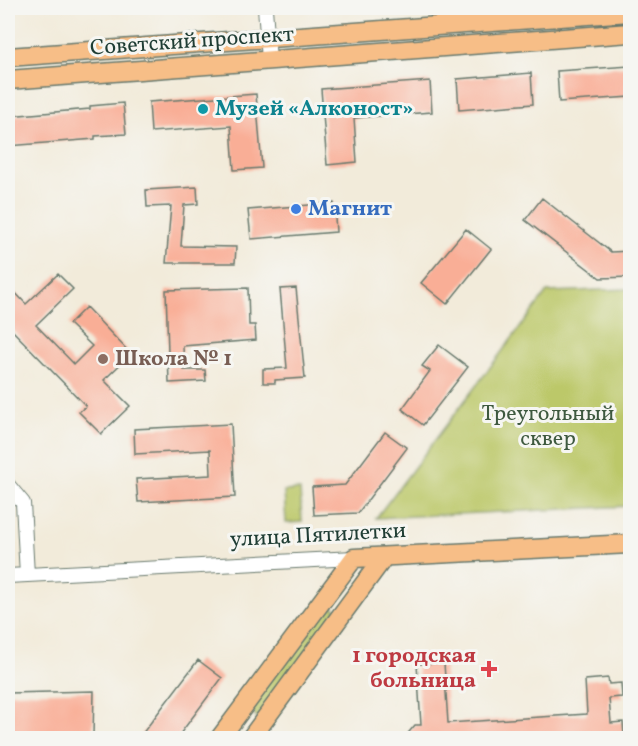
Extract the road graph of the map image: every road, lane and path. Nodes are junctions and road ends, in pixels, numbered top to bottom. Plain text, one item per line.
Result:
1 (265, 8) edge
2 (630, 12) edge
3 (630, 33) edge
4 (267, 38) junction
5 (8, 57) edge
6 (269, 60) junction
7 (8, 80) edge
8 (8, 485) edge
9 (630, 544) edge
10 (384, 557) junction
11 (354, 558) junction
12 (27, 575) junction
13 (8, 576) edge
14 (237, 715) junction
15 (255, 734) edge
16 (220, 738) edge

1 - 4 street
2 - 4 main road, Советский проспект
3 - 6 main road, Советский проспект
4 - 5 main road, Советский проспект
4 - 6 street
6 - 7 main road, Советский проспект
8 - 12 street
9 - 10 main road, улица Пятилетки
10 - 11 main road, улица Пятилетки
10 - 15 main road
11 - 12 street, улица Пятилетки
11 - 14 main road
12 - 13 street, улица Пятилетки
14 - 15 main road
14 - 16 main road

